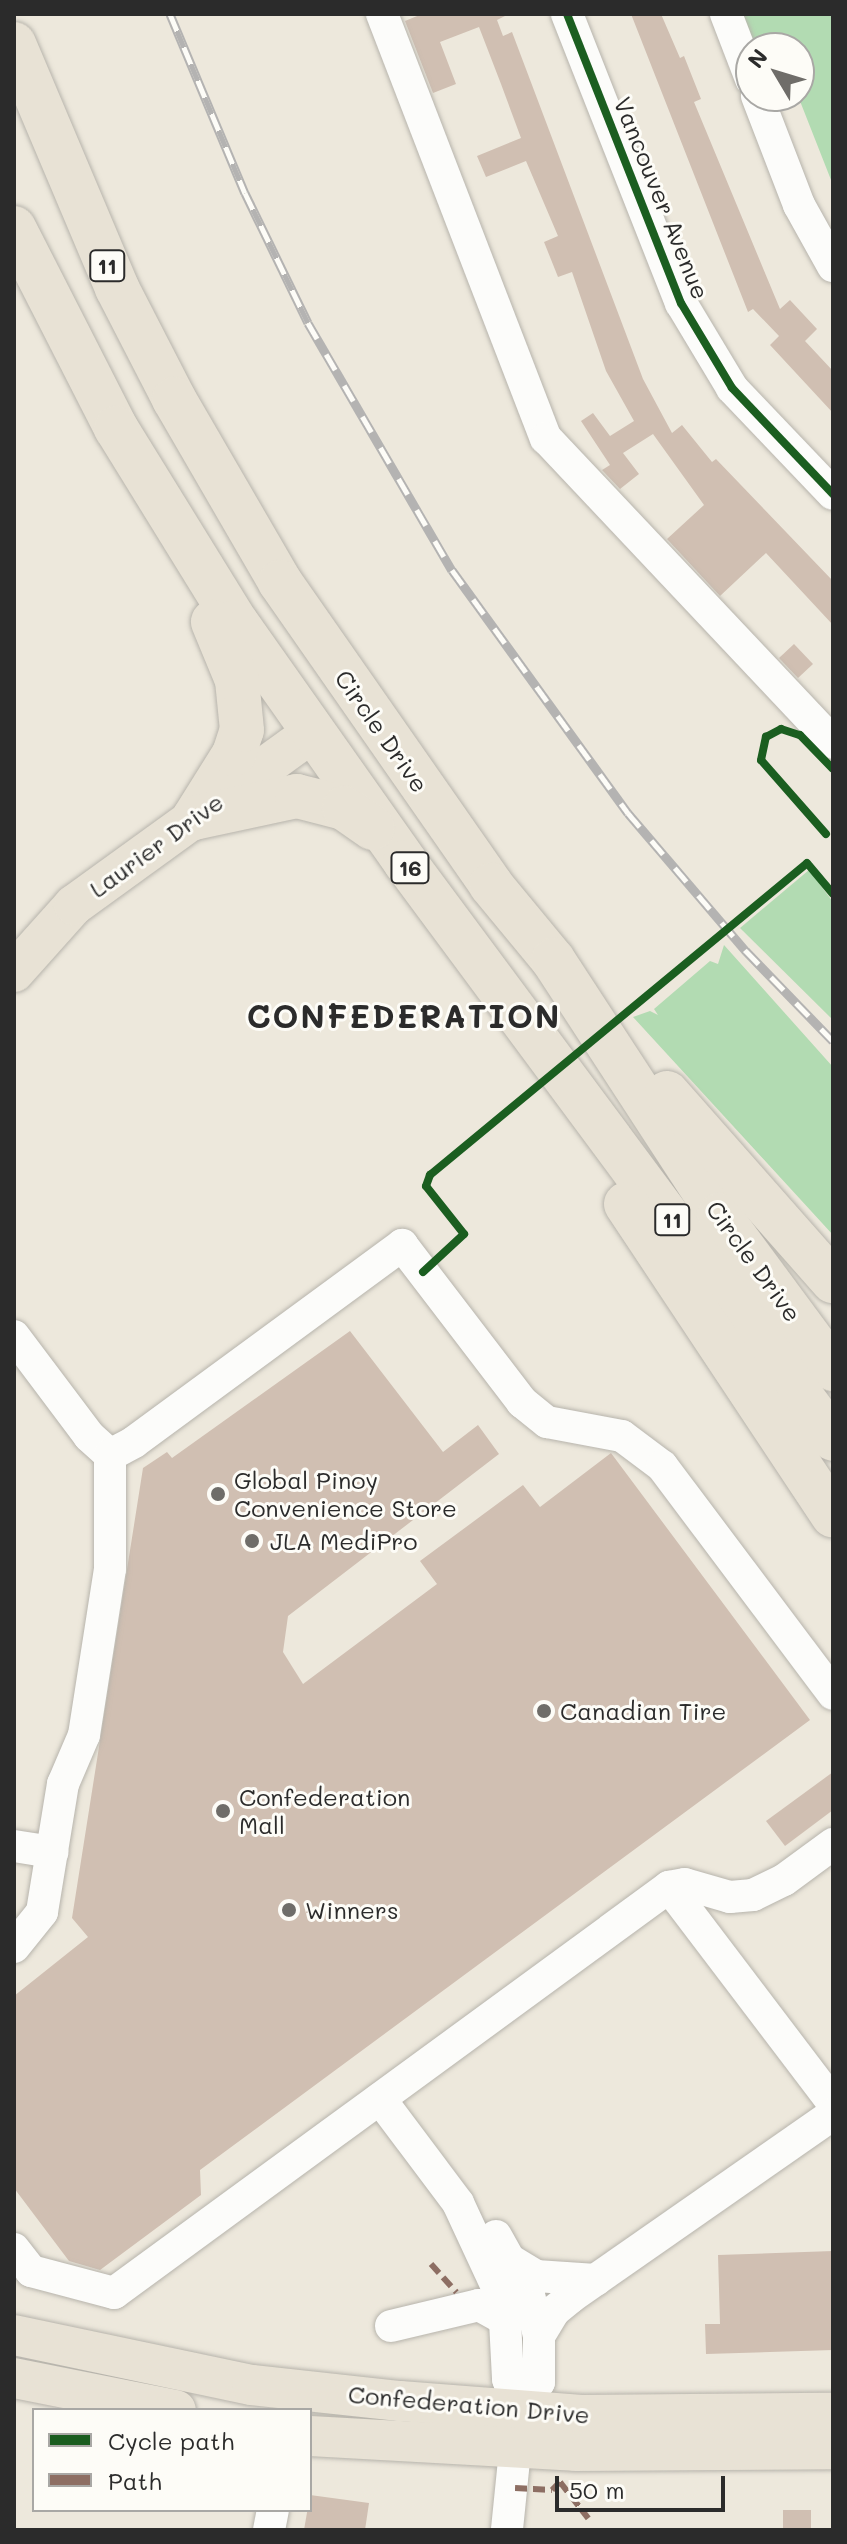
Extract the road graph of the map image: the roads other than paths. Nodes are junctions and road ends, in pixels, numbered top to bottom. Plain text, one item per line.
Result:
1 (382, 14) edge
2 (567, 14) edge
3 (726, 14) edge
4 (735, 37) edge
5 (14, 44) edge
6 (763, 112) edge
7 (14, 228) edge
8 (833, 266) edge
9 (139, 468) junction
10 (218, 479) junction
11 (833, 494) edge
12 (312, 733) junction
13 (833, 743) edge
14 (194, 818) junction
15 (405, 862) junction
16 (553, 960) junction
17 (14, 972) edge
18 (510, 1001) junction
19 (719, 1215) junction
20 (833, 1281) edge
21 (14, 1336) edge
22 (833, 1369) edge
23 (833, 1439) edge
24 (110, 1455) junction
25 (833, 1515) edge
26 (833, 1694) edge
27 (833, 1844) edge
28 (14, 1846) edge
29 (53, 1852) junction
30 (669, 1887) junction
31 (14, 1947) edge
32 (380, 2099) junction
33 (833, 2103) edge
34 (833, 2114) edge
35 (458, 2203) junction
36 (14, 2249) edge
37 (513, 2262) junction
38 (596, 2280) junction
39 (508, 2321) junction
40 (391, 2326) dead end
41 (14, 2335) edge
42 (539, 2336) junction
43 (14, 2378) edge
44 (166, 2408) edge
45 (833, 2413) edge
46 (518, 2430) junction
47 (312, 2436) edge
48 (833, 2449) edge
49 (507, 2530) edge

1 - 13 street
2 - 11 street, Vancouver Avenue
3 - 4 street
5 - 10 highway, Circle Drive / 11
6 - 8 street
7 - 9 highway, Circle Drive
9 - 12 highway, Circle Drive
9 - 14 highway
10 - 12 highway
10 - 16 highway, Circle Drive / 11
12 - 14 main road, Laurier Drive
12 - 15 highway, Circle Drive / 16
12 - 19 highway
14 - 15 highway, 16
14 - 17 main road, Laurier Drive
15 - 18 highway, Circle Drive / 16
16 - 19 highway, Circle Drive / 11
16 - 20 highway
18 - 23 highway, Circle Drive / 11
18 - 25 highway
19 - 22 highway, Circle Drive / 11
21 - 24 street
24 - 26 street
24 - 29 street
27 - 30 street
28 - 29 street
29 - 31 street
30 - 32 street
30 - 33 street
32 - 35 street
32 - 36 street
34 - 38 street
35 - 37 street
35 - 39 street
37 - 38 street
37 - 42 street
38 - 42 street
39 - 40 street
39 - 46 street
41 - 46 main road, Confederation Drive
42 - 46 street
43 - 44 main road
45 - 46 main road, Confederation Drive
46 - 47 main road, Confederation Drive
46 - 48 main road, Confederation Drive
46 - 49 street

